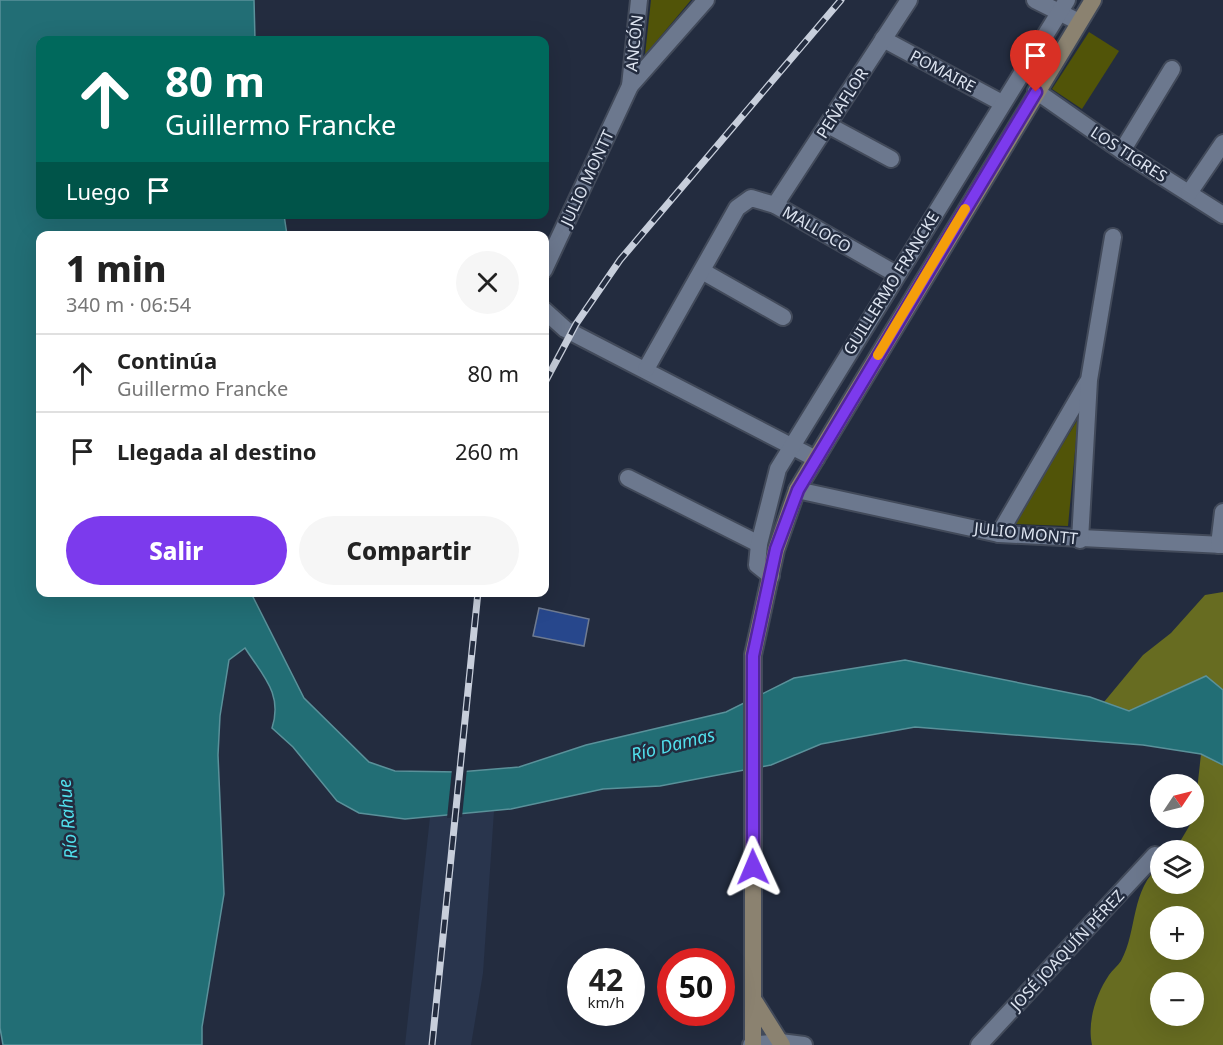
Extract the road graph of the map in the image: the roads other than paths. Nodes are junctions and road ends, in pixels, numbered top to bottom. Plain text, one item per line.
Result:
1 (639, 0) edge
2 (706, 0) edge
3 (909, 0) edge
4 (1035, 0) edge
5 (1093, 0) edge
6 (1063, 6) edge
7 (1080, 22) junction
8 (883, 39) junction
9 (1172, 69) dead end
10 (630, 86) junction
11 (1036, 92) junction
12 (1002, 103) junction
13 (828, 125) junction
14 (1223, 143) edge
15 (1122, 151) junction
16 (891, 159) dead end
17 (1189, 193) junction
18 (775, 205) junction
19 (1223, 215) edge
20 (1113, 237) dead end
21 (549, 259) edge
22 (702, 271) junction
23 (896, 274) junction
24 (549, 315) edge
25 (783, 317) dead end
26 (646, 369) junction
27 (1089, 380) junction
28 (791, 445) junction
29 (816, 459) junction
30 (628, 478) dead end
31 (798, 490) junction
32 (1223, 512) edge
33 (999, 534) junction
34 (1080, 540) junction
35 (759, 544) junction
36 (1221, 545) edge
37 (771, 576) junction
38 (1150, 860) edge
39 (755, 1002) junction
40 (781, 1044) edge
41 (752, 1045) edge
42 (804, 1045) edge
43 (979, 1045) edge

1 - 10 street, ANCÓN
2 - 10 street
3 - 8 street, PEÑAFLOR
4 - 6 street
5 - 7 main road, GUILLERMO FRANCKE
6 - 7 street
6 - 12 street, GUILLERMO FRANCKE
7 - 11 main road, GUILLERMO FRANCKE
8 - 12 street, POMAIRE
8 - 13 street, PEÑAFLOR
9 - 15 street
10 - 21 street, JULIO MONTT
11 - 15 street, LOS TIGRES
11 - 29 main road, GUILLERMO FRANCKE
12 - 23 street, GUILLERMO FRANCKE
13 - 16 street
13 - 18 street, PEÑAFLOR
14 - 17 street
15 - 17 street, LOS TIGRES
17 - 19 street, LOS TIGRES
18 - 22 street, MALLOCO
18 - 23 street, MALLOCO
20 - 27 street
22 - 25 street
22 - 26 street
23 - 28 street, GUILLERMO FRANCKE
24 - 26 street
26 - 28 street
27 - 33 street
27 - 34 street
28 - 29 street
28 - 35 street, GUILLERMO FRANCKE
29 - 31 main road, GUILLERMO FRANCKE
30 - 35 street
31 - 33 street, JULIO MONTT
31 - 37 main road, GUILLERMO FRANCKE
32 - 36 street
33 - 34 street, JULIO MONTT
34 - 36 street, JULIO MONTT
35 - 37 street, GUILLERMO FRANCKE
37 - 39 main road, GUILLERMO FRANCKE
38 - 43 street, JOSÉ JOAQUÍN PÉREZ
39 - 40 main road
39 - 41 main road, GUILLERMO FRANCKE
40 - 41 street
40 - 42 street

